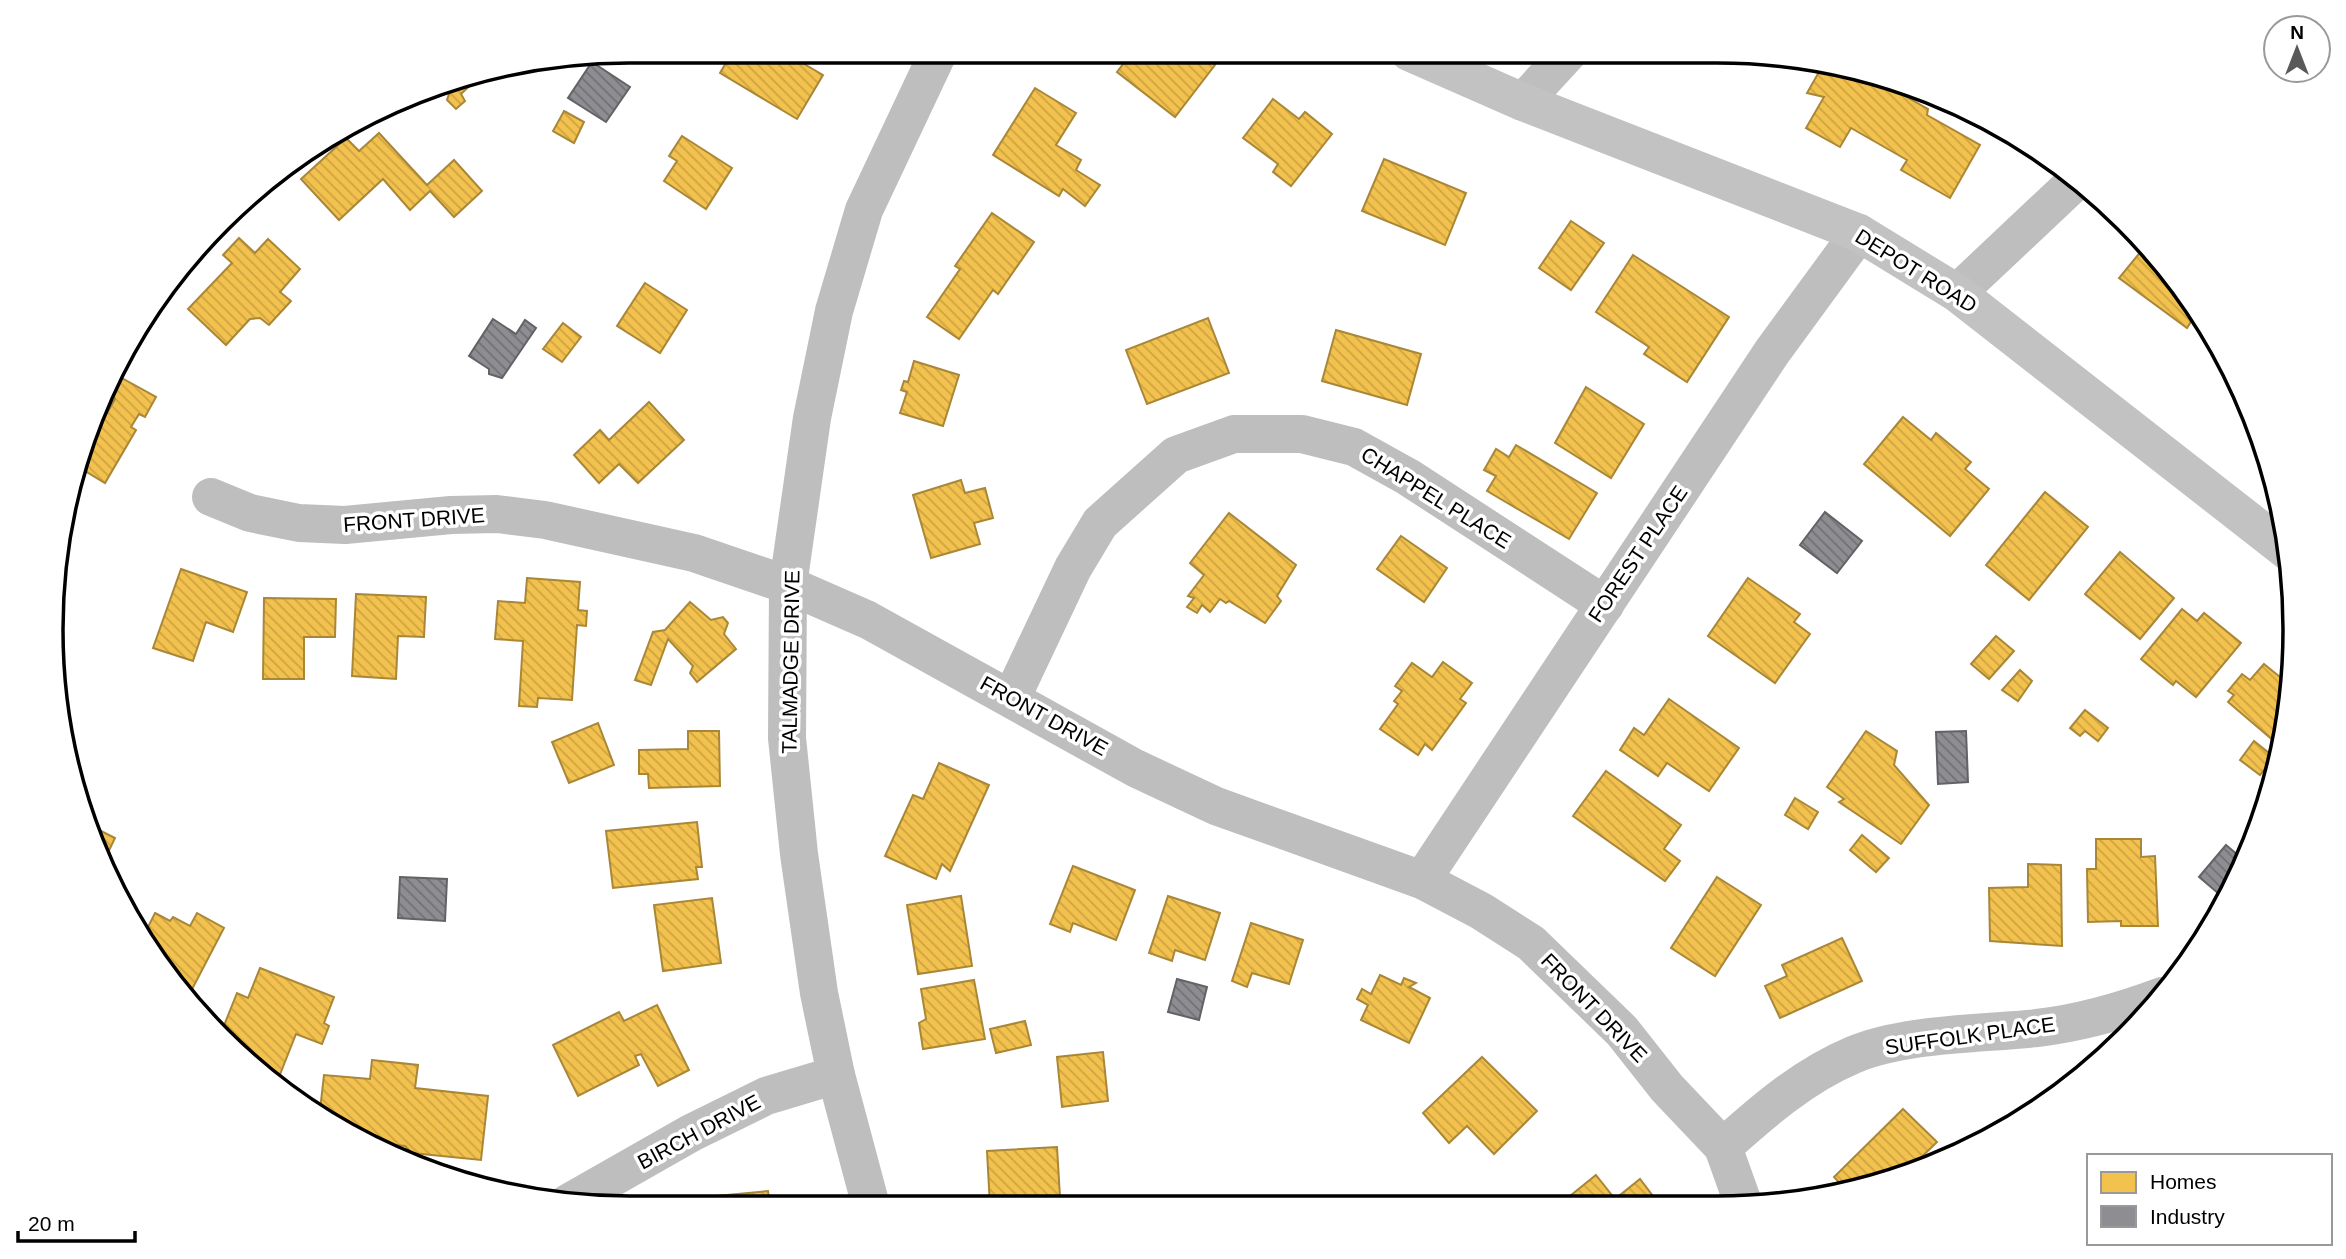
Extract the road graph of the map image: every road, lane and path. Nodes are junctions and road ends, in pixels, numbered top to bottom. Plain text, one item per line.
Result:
1 (933, 63) edge
2 (1434, 63) edge
3 (1559, 63) edge
4 (1522, 102) junction
5 (2070, 187) edge
6 (1859, 233) junction
7 (1958, 293) junction
8 (211, 497) dead end
9 (2276, 542) edge
10 (789, 585) junction
11 (1605, 605) junction
12 (1012, 697) junction
13 (1423, 880) junction
14 (2141, 1004) edge
15 (836, 1075) junction
16 (1723, 1147) junction
17 (584, 1194) edge
18 (1740, 1195) edge
19 (869, 1196) edge

1 - 10 street, TALMADGE DRIVE
2 - 4 street, DEPOT ROAD
3 - 4 street
4 - 6 street, DEPOT ROAD
5 - 7 street
6 - 7 street, DEPOT ROAD
6 - 11 street, FOREST PLACE
7 - 9 street, DEPOT ROAD
8 - 10 street, FRONT DRIVE
10 - 12 street, FRONT DRIVE
10 - 15 street, TALMADGE DRIVE
11 - 12 street, CHAPPEL PLACE
11 - 13 street, FOREST PLACE
12 - 13 street, FRONT DRIVE
13 - 16 street, FRONT DRIVE
14 - 16 street, SUFFOLK PLACE
15 - 17 street, BIRCH DRIVE
15 - 19 street, TALMADGE DRIVE
16 - 18 street, FRONT DRIVE

